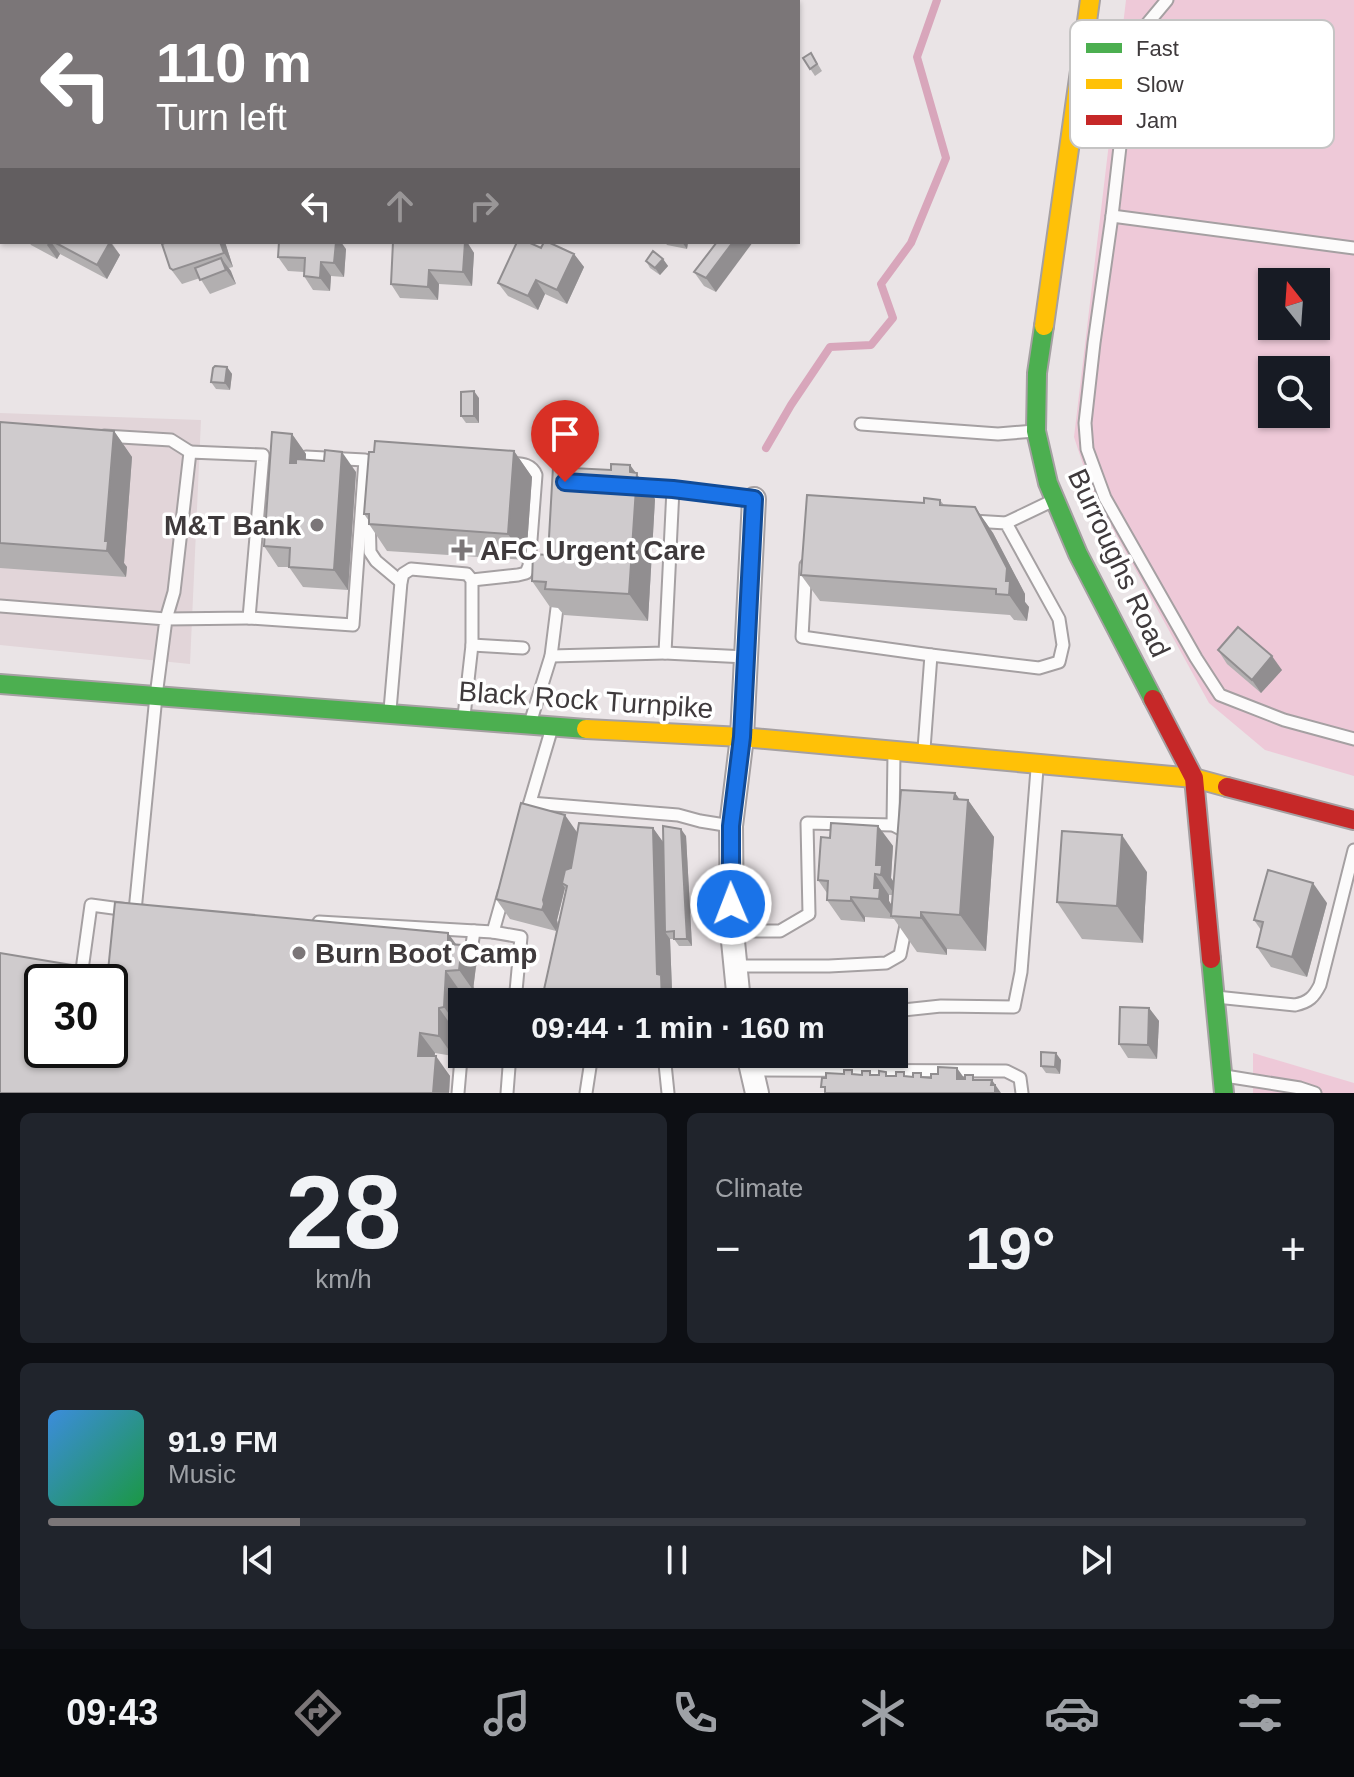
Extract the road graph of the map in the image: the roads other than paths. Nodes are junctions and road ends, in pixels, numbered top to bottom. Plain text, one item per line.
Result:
1 (1090, 0) edge
2 (1167, 0) edge
3 (1087, 20) edge
4 (1150, 20) edge
5 (1070, 141) edge
6 (1120, 148) edge
7 (1112, 216) junction
8 (1354, 248) edge
9 (861, 424) dead end
10 (1036, 431) junction
11 (94, 436) edge
12 (190, 452) junction
13 (306, 457) edge
14 (378, 461) edge
15 (496, 462) edge
16 (627, 486) edge
17 (673, 489) junction
18 (754, 499) joint
19 (1055, 500) junction
20 (960, 519) edge
21 (1006, 523) junction
22 (806, 550) edge
23 (472, 580) junction
24 (401, 582) junction
25 (0, 606) edge
26 (557, 608) edge
27 (249, 618) junction
28 (166, 619) junction
29 (472, 645) junction
30 (523, 648) dead end
31 (665, 653) junction
32 (931, 655) junction
33 (551, 656) junction
34 (746, 657) junction
35 (0, 684) edge
36 (156, 696) junction
37 (390, 714) junction
38 (464, 720) junction
39 (530, 725) junction
40 (552, 727) junction
41 (742, 737) junction
42 (1354, 739) edge
43 (894, 751) junction
44 (924, 754) junction
45 (1038, 764) junction
46 (1194, 778) junction
47 (530, 803) junction
48 (1354, 820) edge
49 (893, 825) junction
50 (731, 826) junction
51 (522, 830) edge
52 (1354, 850) edge
53 (911, 851) edge
54 (507, 883) edge
55 (135, 911) junction
56 (150, 912) edge
57 (909, 913) edge
58 (304, 921) edge
59 (474, 931) junction
60 (732, 931) junction
61 (493, 932) junction
62 (83, 964) edge
63 (469, 965) dead end
64 (734, 966) junction
65 (516, 988) edge
66 (737, 988) edge
67 (1215, 997) junction
68 (908, 1010) edge
69 (460, 1068) edge
70 (509, 1068) edge
71 (590, 1068) edge
72 (665, 1068) edge
73 (751, 1068) edge
74 (908, 1068) edge
75 (1223, 1084) edge
76 (458, 1093) edge
77 (507, 1093) edge
78 (586, 1093) edge
79 (668, 1093) edge
80 (757, 1093) edge
81 (1022, 1093) edge
82 (1315, 1093) edge

1 - 3 main road, Burroughs Road
2 - 4 lane
5 - 10 main road, Burroughs Road
6 - 7 lane
7 - 8 lane
7 - 42 lane
9 - 10 lane
10 - 19 main road, Burroughs Road
11 - 12 lane
12 - 27 lane
12 - 28 lane
13 - 27 lane
14 - 24 lane
15 - 23 lane
16 - 17 lane
17 - 18 lane
17 - 31 lane
18 - 34 street
19 - 21 lane
19 - 46 main road, Burroughs Road
20 - 21 lane
21 - 32 lane
22 - 32 lane
23 - 24 lane
23 - 29 lane
24 - 37 lane
25 - 28 lane
26 - 33 lane
27 - 28 lane
28 - 36 lane
29 - 30 lane
29 - 38 lane
31 - 33 lane
31 - 34 lane
32 - 44 lane
33 - 39 lane
34 - 41 street
35 - 36 main road, Black Rock Turnpike
36 - 37 main road, Black Rock Turnpike
36 - 55 lane
37 - 38 main road, Black Rock Turnpike
38 - 39 main road, Black Rock Turnpike
39 - 40 main road, Black Rock Turnpike
40 - 41 main road, Black Rock Turnpike
40 - 47 lane
41 - 43 main road, Black Rock Turnpike
41 - 50 street
43 - 44 main road, Black Rock Turnpike
43 - 49 lane
44 - 45 main road, Black Rock Turnpike
45 - 46 main road, Black Rock Turnpike
45 - 68 lane
46 - 48 main road, Black Rock Turnpike
46 - 67 main road, Burroughs Road
47 - 50 lane
47 - 51 lane
49 - 53 lane
49 - 60 lane
50 - 60 street
52 - 67 lane
54 - 61 lane
55 - 56 lane
55 - 62 lane
57 - 64 lane
58 - 59 lane
59 - 61 lane
59 - 63 lane
60 - 64 street
61 - 65 lane
64 - 66 street
67 - 75 main road, Burroughs Road
69 - 76 lane
70 - 77 lane
71 - 78 lane
72 - 79 lane
73 - 80 street
74 - 81 lane
75 - 82 lane

